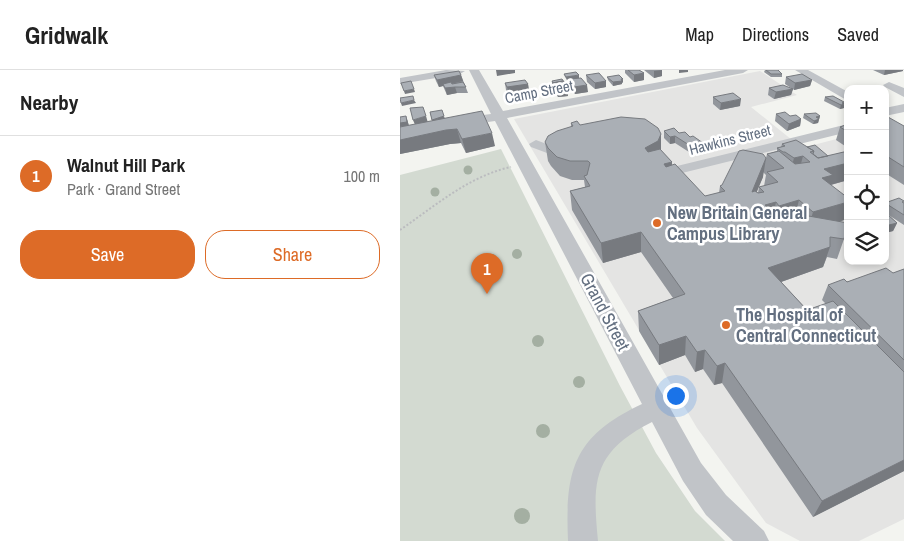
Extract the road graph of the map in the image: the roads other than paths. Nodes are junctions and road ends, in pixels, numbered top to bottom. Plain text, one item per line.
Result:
1 (468, 70) edge
2 (474, 70) edge
3 (743, 70) edge
4 (800, 70) edge
5 (400, 81) edge
6 (889, 86) edge
7 (904, 93) edge
8 (844, 95) edge
9 (904, 108) edge
10 (499, 116) junction
11 (889, 117) edge
12 (472, 121) edge
13 (844, 129) edge
14 (536, 144) dead end
15 (555, 152) edge
16 (720, 160) junction
17 (747, 167) edge
18 (678, 170) edge
19 (656, 408) junction
20 (583, 541) edge
21 (754, 541) edge

1 - 5 street
2 - 10 street, Grand Street
3 - 10 street, Camp Street
4 - 8 street
6 - 7 street
9 - 11 street
10 - 12 street, Camp Street
10 - 19 street, Grand Street
13 - 16 street, Hawkins Street
14 - 15 street
16 - 17 street
16 - 18 street, Hawkins Street
19 - 20 street
19 - 21 street, Grand Street

